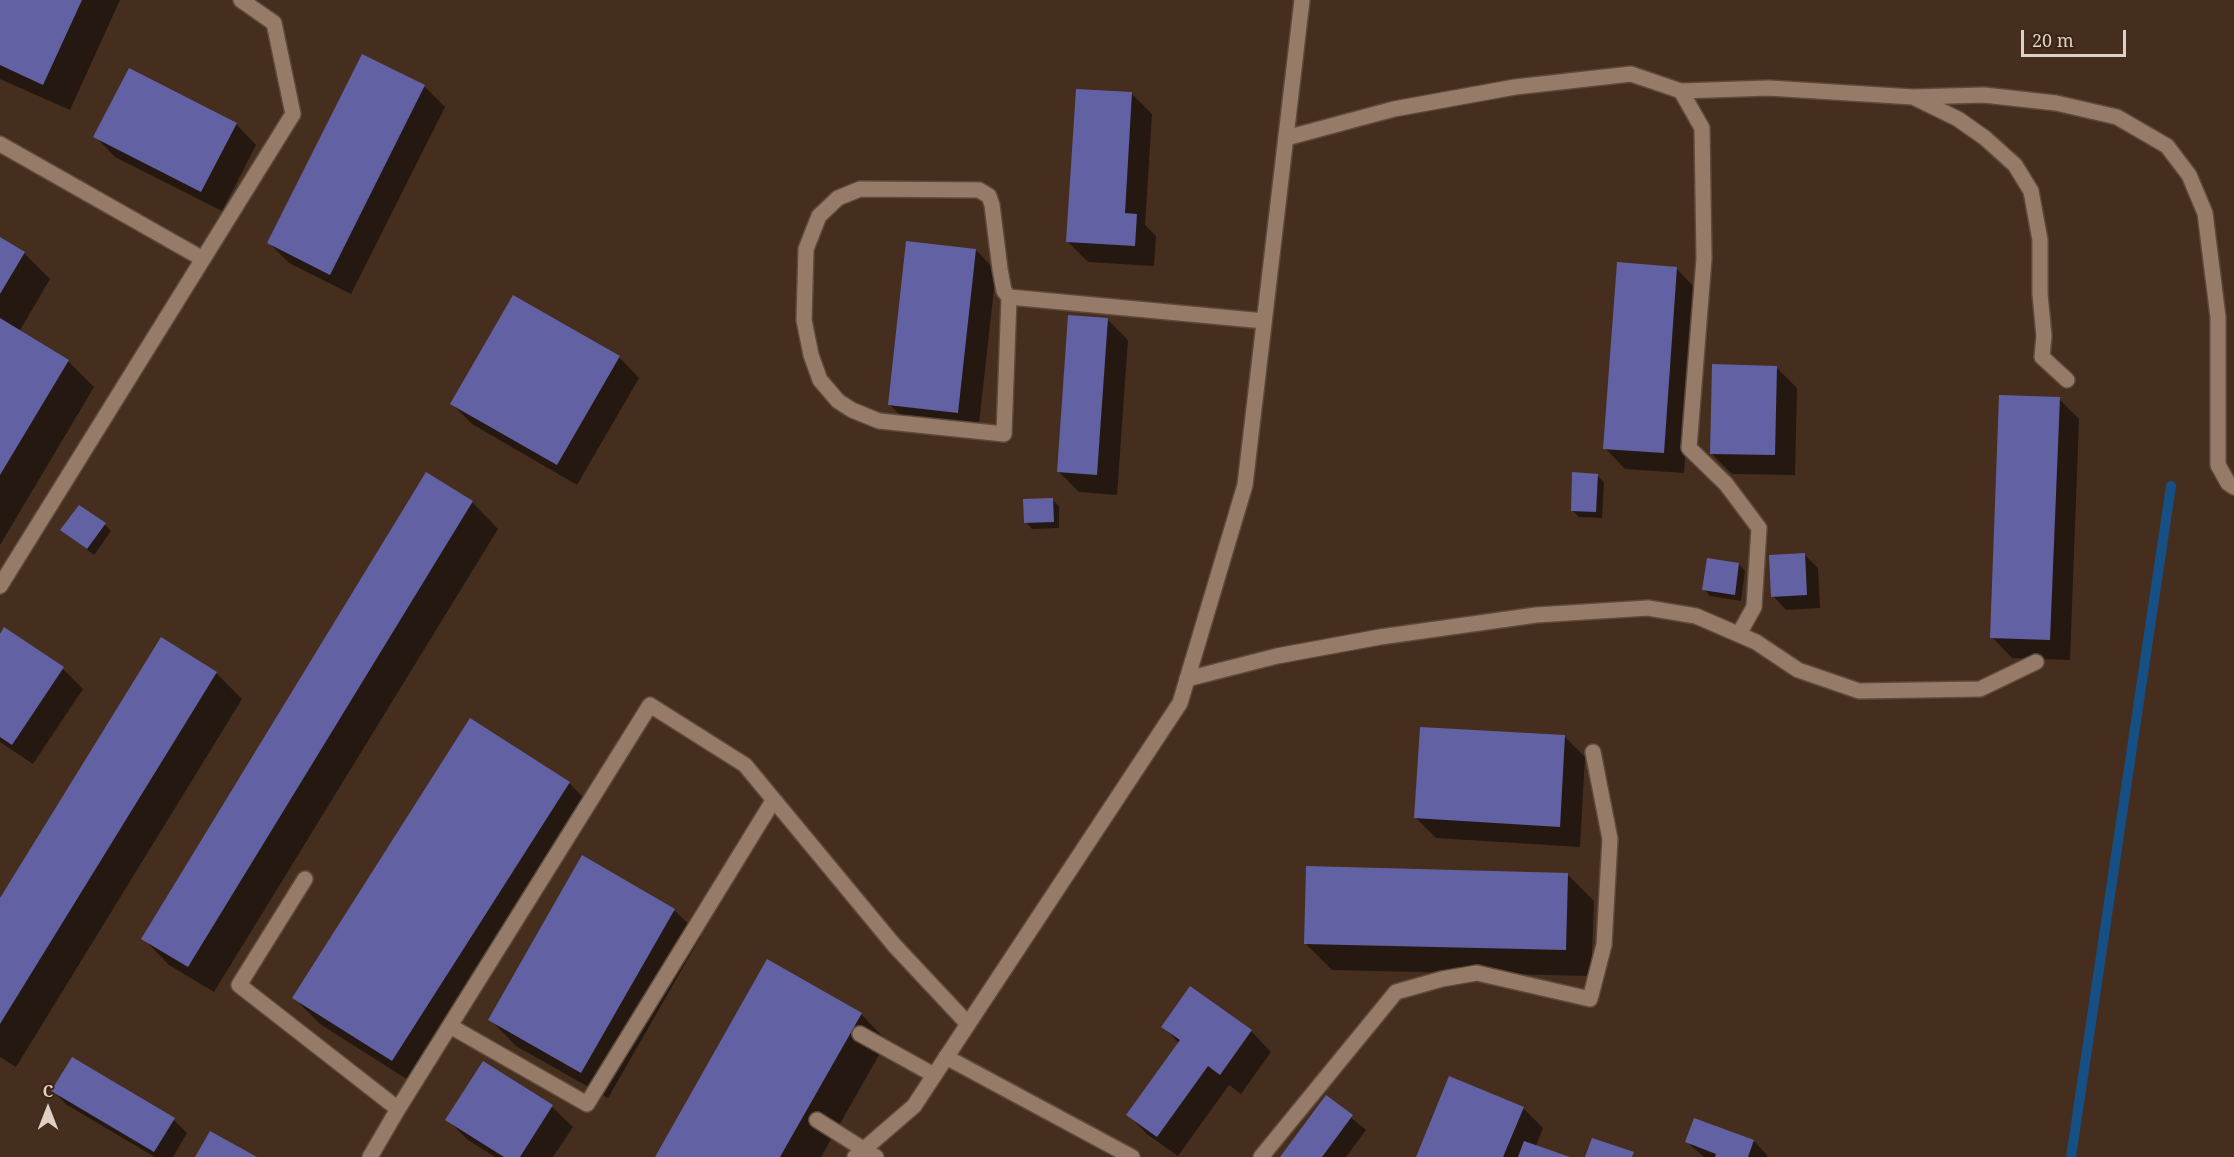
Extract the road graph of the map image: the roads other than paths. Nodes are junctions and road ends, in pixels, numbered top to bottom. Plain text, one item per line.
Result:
1 (241, 0) edge
2 (1302, 0) edge
3 (1681, 91) junction
4 (1912, 97) junction
5 (1286, 138) junction
6 (0, 144) edge
7 (203, 259) junction
8 (1009, 297) junction
9 (1264, 321) junction
10 (2067, 380) dead end
11 (2234, 487) edge
12 (0, 586) edge
13 (1739, 634) junction
14 (2036, 662) dead end
15 (1187, 679) junction
16 (1593, 752) dead end
17 (773, 801) junction
18 (305, 879) dead end
19 (968, 1024) junction
20 (450, 1026) junction
21 (860, 1034) dead end
22 (946, 1057) junction
23 (934, 1075) junction
24 (398, 1109) junction
25 (817, 1120) dead end
26 (865, 1154) edge
27 (370, 1157) edge
28 (1132, 1157) edge
29 (1261, 1157) edge

1 - 7 street
2 - 5 street
3 - 4 street
3 - 5 street
3 - 13 street
4 - 10 street
4 - 11 street
5 - 9 street
6 - 7 street
7 - 12 street
8 - 8 street
8 - 9 street
9 - 15 street
13 - 14 street
13 - 15 street
15 - 19 street
16 - 29 street
17 - 19 street
17 - 20 street
17 - 20 street
18 - 24 street
19 - 22 street
20 - 24 street
21 - 23 street
22 - 23 street
22 - 28 street
23 - 26 street
24 - 27 street
25 - 26 street

